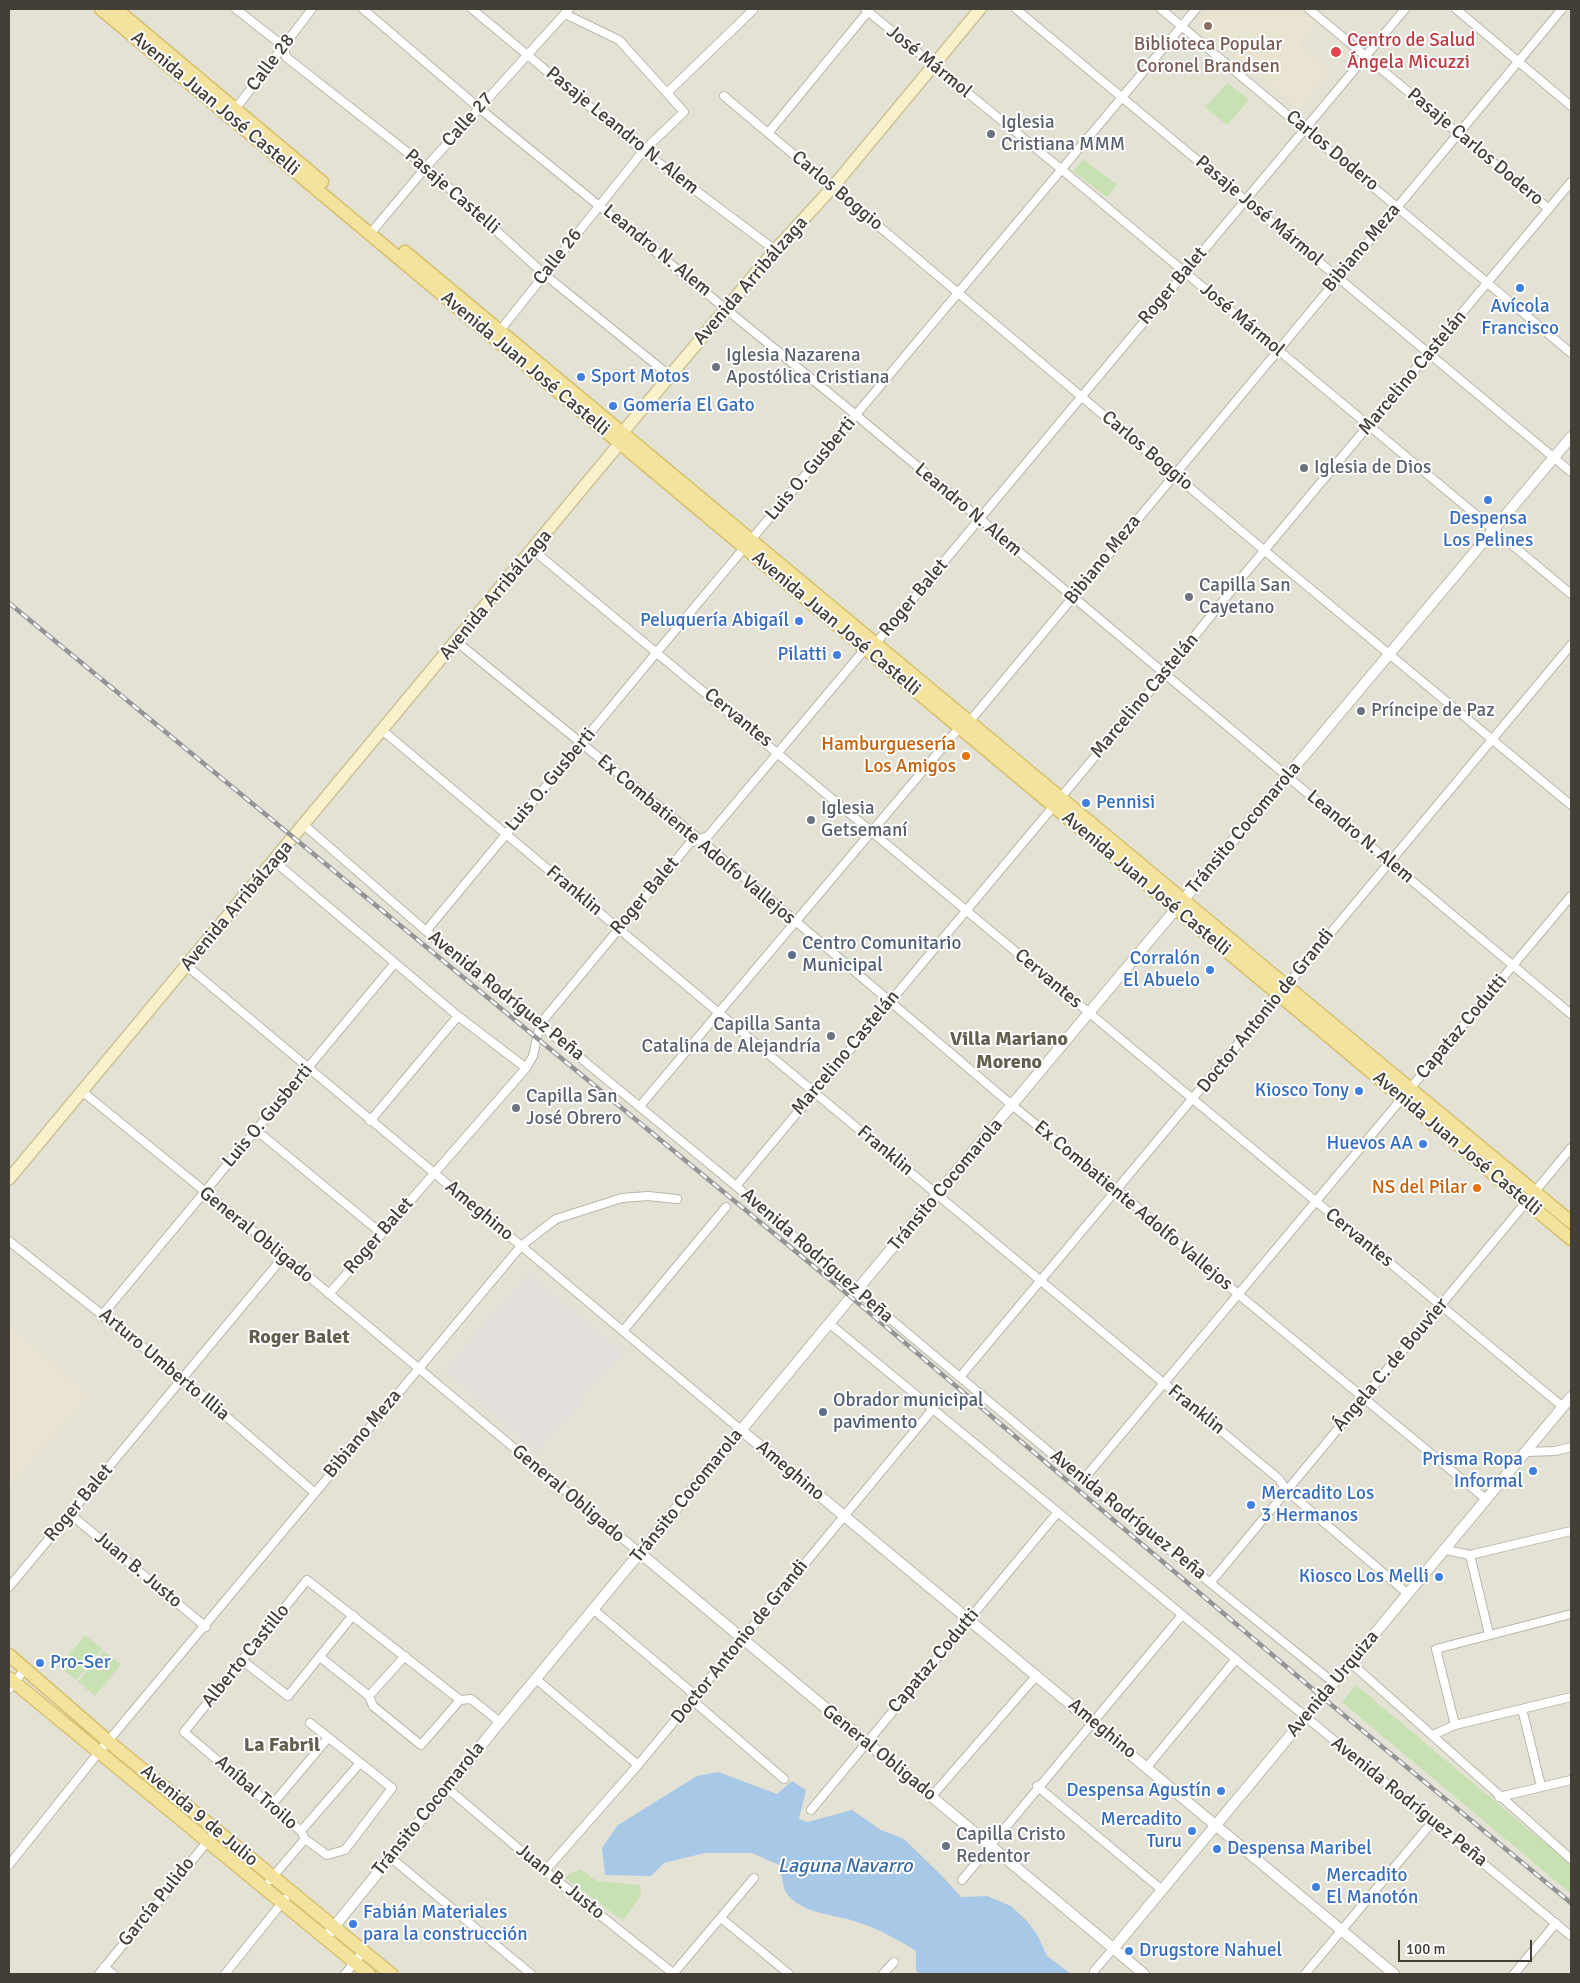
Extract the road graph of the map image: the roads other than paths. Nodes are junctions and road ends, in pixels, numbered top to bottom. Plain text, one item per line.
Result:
1 (101, 9) edge
2 (236, 9) edge
3 (312, 9) edge
4 (363, 9) edge
5 (472, 9) edge
6 (754, 9) edge
7 (980, 9) edge
8 (1016, 9) edge
9 (1161, 9) edge
10 (1196, 9) edge
11 (1309, 9) edge
12 (1405, 9) edge
13 (1456, 9) edge
14 (1562, 9) edge
15 (868, 10) edge
16 (567, 11) edge
17 (121, 14) edge
18 (1182, 27) junction
19 (284, 48) junction
20 (528, 56) junction
21 (1366, 56) junction
22 (1518, 62) junction
23 (932, 64) junction
24 (667, 93) junction
25 (724, 96) dead end
26 (1122, 96) junction
27 (1571, 106) edge
28 (479, 108) junction
29 (233, 112) junction
30 (1306, 129) junction
31 (769, 132) junction
32 (1457, 134) junction
33 (643, 151) junction
34 (426, 167) junction
35 (1061, 168) junction
36 (1571, 182) edge
37 (832, 188) junction
38 (1245, 200) junction
39 (599, 204) junction
40 (1397, 206) junction
41 (1549, 209) junction
42 (373, 230) junction
43 (775, 250) junction
44 (1184, 272) junction
45 (544, 274) junction
46 (1337, 277) junction
47 (1488, 283) junction
48 (958, 292) junction
49 (727, 308) junction
50 (497, 334) junction
51 (1277, 350) junction
52 (1571, 353) edge
53 (1429, 354) junction
54 (670, 376) junction
55 (1081, 397) junction
56 (856, 415) junction
57 (1369, 424) junction
58 (1571, 437) edge
59 (622, 438) junction
60 (1554, 457) junction
61 (1174, 472) junction
62 (1571, 472) edge
63 (979, 520) junction
64 (1494, 530) junction
65 (748, 543) junction
66 (534, 550) junction
67 (1265, 551) junction
68 (1571, 594) edge
69 (1073, 598) junction
70 (457, 642) junction
71 (876, 643) junction
72 (1571, 645) edge
73 (865, 649) junction
74 (657, 652) junction
75 (1390, 654) junction
76 (1164, 674) junction
77 (964, 724) junction
78 (382, 730) junction
79 (1493, 739) junction
80 (580, 744) junction
81 (779, 752) junction
82 (1288, 776) junction
83 (1056, 801) junction
84 (1571, 805) edge
85 (304, 825) junction
86 (872, 830) junction
87 (506, 834) junction
88 (699, 839) junction
89 (274, 861) junction
90 (1389, 862) junction
91 (1571, 896) edge
92 (1179, 904) junction
93 (966, 910) junction
94 (795, 922) junction
95 (618, 927) junction
96 (426, 931) junction
97 (395, 963) junction
98 (186, 966) junction
99 (1512, 966) junction
100 (1282, 991) junction
101 (890, 1001) junction
102 (719, 1013) junction
103 (1089, 1014) junction
104 (1571, 1014) edge
105 (458, 1016) junction
106 (540, 1024) junction
107 (308, 1068) junction
108 (526, 1068) junction
109 (814, 1091) junction
110 (82, 1092) junction
111 (1407, 1093) junction
112 (1194, 1099) junction
113 (640, 1106) junction
114 (1013, 1106) junction
115 (370, 1121) junction
116 (256, 1130) junction
117 (1571, 1148) edge
118 (434, 1173) junction
119 (9, 1180) edge
120 (736, 1186) junction
121 (1117, 1190) junction
122 (204, 1193) junction
123 (937, 1196) junction
124 (1530, 1197) junction
125 (677, 1199) dead end
126 (1315, 1202) junction
127 (726, 1207) dead end
128 (1571, 1222) edge
129 (381, 1233) junction
130 (1571, 1238) edge
131 (9, 1241) edge
132 (521, 1246) junction
133 (284, 1256) junction
134 (1041, 1280) junction
135 (857, 1291) junction
136 (329, 1294) junction
137 (1238, 1294) junction
138 (1440, 1305) junction
139 (103, 1314) junction
140 (830, 1324) junction
141 (623, 1331) junction
142 (417, 1369) junction
143 (960, 1377) junction
144 (183, 1379) junction
145 (1163, 1384) junction
146 (1363, 1397) junction
147 (1571, 1397) edge
148 (1563, 1407) junction
149 (932, 1410) junction
150 (741, 1430) junction
151 (1571, 1447) edge
152 (1527, 1452) junction
153 (1083, 1480) junction
154 (1287, 1491) junction
155 (315, 1493) junction
156 (1487, 1500) junction
157 (1058, 1512) junction
158 (70, 1514) junction
159 (844, 1515) junction
160 (1571, 1531) edge
161 (1446, 1550) junction
162 (640, 1553) junction
163 (1470, 1555) junction
164 (1211, 1582) junction
165 (9, 1587) edge
166 (1407, 1593) junction
167 (594, 1610) junction
168 (1571, 1614) edge
169 (352, 1615) junction
170 (1182, 1615) junction
171 (969, 1620) junction
172 (206, 1627) junction
173 (1489, 1634) junction
174 (741, 1640) junction
175 (9, 1655) edge
176 (405, 1656) junction
177 (320, 1657) junction
178 (1236, 1659) junction
179 (243, 1661) junction
180 (1351, 1663) junction
181 (25, 1669) junction
182 (1036, 1675) junction
183 (536, 1679) junction
184 (11, 1683) edge
185 (1334, 1683) junction
186 (369, 1696) junction
187 (1571, 1697) edge
188 (694, 1699) junction
189 (460, 1700) junction
190 (1522, 1709) junction
191 (1305, 1718) junction
192 (1092, 1721) junction
193 (500, 1722) junction
194 (310, 1723) dead end
195 (1455, 1725) junction
196 (184, 1732) joint
197 (1433, 1735) junction
198 (328, 1738) junction
199 (109, 1742) junction
200 (865, 1742) junction
201 (99, 1752) junction
202 (360, 1763) junction
203 (638, 1765) junction
204 (1147, 1767) junction
205 (784, 1779) dead end
206 (1571, 1780) edge
207 (1037, 1786) junction
208 (1541, 1786) junction
209 (447, 1788) junction
210 (932, 1796) junction
211 (1499, 1797) junction
212 (271, 1806) junction
213 (811, 1810) dead end
214 (1434, 1822) junction
215 (1216, 1824) junction
216 (216, 1831) junction
217 (301, 1831) junction
218 (305, 1840) junction
219 (208, 1841) junction
220 (988, 1846) junction
221 (390, 1857) junction
222 (1571, 1859) edge
223 (9, 1865) edge
224 (545, 1871) junction
225 (273, 1877) junction
226 (754, 1878) dead end
227 (962, 1880) dead end
228 (264, 1887) junction
229 (1162, 1890) junction
230 (287, 1897) junction
231 (721, 1918) junction
232 (1556, 1924) junction
233 (334, 1927) junction
234 (1342, 1931) junction
235 (1571, 1936) edge
236 (326, 1938) junction
237 (1113, 1949) junction
238 (364, 1951) junction
239 (355, 1962) junction
240 (894, 1962) dead end
241 (104, 1967) junction
242 (1094, 1971) dead end
243 (99, 1974) edge
244 (113, 1974) edge
245 (225, 1974) edge
246 (345, 1974) edge
247 (369, 1974) edge
248 (391, 1974) edge
249 (531, 1974) edge
250 (673, 1974) edge
251 (789, 1974) edge
252 (883, 1974) edge
253 (1144, 1974) edge
254 (1304, 1974) edge
255 (1394, 1974) edge
256 (1514, 1974) edge

1 - 17 main road, Avenida Juan José Castelli
2 - 19 street, Pasaje Castelli
3 - 19 street, Calle 28
4 - 28 street, Leandro N. Alem
5 - 20 street, Pasaje Leandro N. Alem
6 - 24 street
7 - 23 main road, Avenida Arribálzaga
8 - 26 street, Pasaje José Mármol
9 - 18 street, Carlos Dodero
10 - 18 street, Luis O. Gusberti
11 - 21 street, Pasaje Carlos Dodero
12 - 21 street, Roger Balet
13 - 22 street
14 - 22 street, Bibiano Meza
15 - 23 street, José Mármol
15 - 31 street
16 - 20 street, Calle 27
16 - 24 street
17 - 29 main road, Avenida Juan José Castelli
18 - 26 street, Luis O. Gusberti
18 - 30 street, Carlos Dodero
19 - 29 street, Calle 28
19 - 34 street, Pasaje Castelli
20 - 28 street, Calle 27
20 - 33 street, Pasaje Leandro N. Alem
21 - 30 street, Roger Balet
21 - 32 street, Pasaje Carlos Dodero
22 - 27 street
22 - 32 street, Bibiano Meza
23 - 35 street, José Mármol
23 - 37 main road, Avenida Arribálzaga
24 - 33 street, Calle 26
25 - 31 street, Carlos Boggio
26 - 35 street, Luis O. Gusberti
26 - 38 street, Pasaje José Mármol
28 - 34 street, Calle 27
28 - 39 street, Leandro N. Alem
29 - 42 main road, Avenida Juan José Castelli
30 - 38 street, Roger Balet
30 - 40 street, Carlos Dodero
31 - 37 street, Carlos Boggio
32 - 40 street, Bibiano Meza
32 - 41 street, Pasaje Carlos Dodero
33 - 39 street, Calle 26
33 - 43 street, Pasaje Leandro N. Alem
34 - 42 street, Calle 27
34 - 45 street, Pasaje Castelli
35 - 44 street, José Mármol
35 - 48 street, Luis O. Gusberti
36 - 41 street, Marcelino Castelán
37 - 43 main road, Avenida Arribálzaga
37 - 48 street, Carlos Boggio
38 - 44 street, Roger Balet
38 - 46 street, Pasaje José Mármol
39 - 45 street, Calle 26
39 - 49 street, Leandro N. Alem
40 - 46 street, Bibiano Meza
40 - 47 street, Carlos Dodero
41 - 47 street, Marcelino Castelán
42 - 50 main road, Avenida Juan José Castelli
43 - 49 main road, Avenida Arribálzaga
44 - 51 street, José Mármol
44 - 55 street, Roger Balet
45 - 50 street, Calle 26
45 - 54 street, Pasaje Castelli
46 - 51 street, Bibiano Meza
46 - 53 street, Pasaje José Mármol
47 - 52 street, Carlos Dodero
47 - 53 street, Marcelino Castelán
48 - 55 street, Carlos Boggio
48 - 56 street, Luis O. Gusberti
49 - 54 main road, Avenida Arribálzaga
49 - 56 street, Leandro N. Alem
50 - 59 main road, Avenida Juan José Castelli
51 - 57 street, José Mármol
51 - 61 street, Bibiano Meza
53 - 57 street, Marcelino Castelán
53 - 60 street, Pasaje José Mármol
54 - 59 main road, Avenida Arribálzaga
55 - 61 street, Carlos Boggio
55 - 63 street, Roger Balet
56 - 63 street, Leandro N. Alem
56 - 65 street, Luis O. Gusberti
57 - 64 street, José Mármol
57 - 67 street, Marcelino Castelán
58 - 60 street, Tránsito Cocomarola
59 - 65 main road, Avenida Juan José Castelli
59 - 66 main road, Avenida Arribálzaga
60 - 62 street, Pasaje José Mármol
60 - 64 street, Tránsito Cocomarola
61 - 67 street, Carlos Boggio
61 - 69 street, Bibiano Meza
63 - 69 street, Leandro N. Alem
63 - 71 street, Roger Balet
64 - 68 street, José Mármol
64 - 75 street, Tránsito Cocomarola
65 - 71 main road, Avenida Juan José Castelli
65 - 73 main road, Avenida Juan José Castelli
65 - 74 street, Luis O. Gusberti
66 - 70 main road, Avenida Arribálzaga
66 - 74 street, Cervantes
67 - 75 street, Carlos Boggio
67 - 76 street, Marcelino Castelán
69 - 76 street, Leandro N. Alem
69 - 77 street, Bibiano Meza
70 - 78 main road, Avenida Arribálzaga
70 - 80 street, Ex Combatiente Adolfo Vallejos
71 - 73 street, Roger Balet
71 - 77 main road, Avenida Juan José Castelli
72 - 79 street, Doctor Antonio de Grandi
73 - 77 main road, Avenida Juan José Castelli
73 - 81 street, Roger Balet
74 - 80 street, Luis O. Gusberti
74 - 81 street, Cervantes
75 - 79 street, Carlos Boggio
75 - 82 street, Tránsito Cocomarola
76 - 82 street, Leandro N. Alem
76 - 83 street, Marcelino Castelán
77 - 83 main road, Avenida Juan José Castelli
77 - 86 street, Bibiano Meza
78 - 85 main road, Avenida Arribálzaga
78 - 87 street, Franklin
79 - 84 street, Carlos Boggio
79 - 90 street, Doctor Antonio de Grandi
80 - 87 street, Luis O. Gusberti
80 - 88 street, Ex Combatiente Adolfo Vallejos
81 - 86 street, Cervantes
81 - 88 street, Roger Balet
82 - 90 street, Leandro N. Alem
82 - 92 street, Tránsito Cocomarola
83 - 92 main road, Avenida Juan José Castelli
83 - 93 street, Marcelino Castelán
85 - 89 main road, Avenida Arribálzaga
85 - 96 street, Avenida Rodríguez Peña
86 - 93 street, Cervantes
86 - 94 street, Bibiano Meza
87 - 95 street, Franklin
87 - 96 street, Luis O. Gusberti
88 - 94 street, Ex Combatiente Adolfo Vallejos
88 - 95 street, Roger Balet
89 - 97 street
89 - 98 main road, Avenida Arribálzaga
90 - 99 street, Leandro N. Alem
90 - 100 street, Doctor Antonio de Grandi
91 - 99 street, Capataz Codutti
92 - 100 main road, Avenida Juan José Castelli
92 - 103 street, Tránsito Cocomarola
93 - 101 street, Marcelino Castelán
93 - 103 street, Cervantes
94 - 101 street, Ex Combatiente Adolfo Vallejos
94 - 102 street, Bibiano Meza
95 - 102 street, Franklin
95 - 106 street, Roger Balet
96 - 106 street, Avenida Rodríguez Peña
97 - 105 street
97 - 107 street, Luis O. Gusberti
98 - 107 street, Ameghino
98 - 110 main road, Avenida Arribálzaga
99 - 104 street, Leandro N. Alem
99 - 111 street, Capataz Codutti
100 - 111 main road, Avenida Juan José Castelli
100 - 112 street, Doctor Antonio de Grandi
101 - 109 street, Marcelino Castelán
101 - 114 street, Ex Combatiente Adolfo Vallejos
102 - 109 street, Franklin
102 - 113 street, Bibiano Meza
103 - 112 street, Cervantes
103 - 114 street, Tránsito Cocomarola
105 - 108 street
105 - 115 street
106 - 108 street, Roger Balet
106 - 113 street, Avenida Rodríguez Peña
107 - 115 street, Ameghino
107 - 116 street, Luis O. Gusberti
108 - 118 street, Roger Balet
109 - 120 street, Marcelino Castelán
109 - 123 street, Franklin
110 - 119 main road, Avenida Arribálzaga
110 - 122 street, General Obligado
111 - 124 main road, Avenida Juan José Castelli
111 - 126 street, Capataz Codutti
112 - 121 street, Doctor Antonio de Grandi
112 - 126 street, Cervantes
113 - 120 street, Avenida Rodríguez Peña
114 - 121 street, Ex Combatiente Adolfo Vallejos
114 - 123 street, Tránsito Cocomarola
115 - 118 street, Ameghino
116 - 122 street, Luis O. Gusberti
116 - 129 street
117 - 124 street, Ángela C. de Bouvier
118 - 129 street, Roger Balet
118 - 132 street, Ameghino
120 - 135 street, Avenida Rodríguez Peña
121 - 134 street, Doctor Antonio de Grandi
121 - 137 street, Ex Combatiente Adolfo Vallejos
122 - 133 street, General Obligado
122 - 139 street, Luis O. Gusberti
123 - 134 street, Franklin
123 - 135 street, Tránsito Cocomarola
124 - 128 main road, Avenida Juan José Castelli
124 - 130 main road, Avenida Juan José Castelli
124 - 138 street, Ángela C. de Bouvier
125 - 132 street, Bibiano Meza
126 - 137 street, Capataz Codutti
126 - 138 street, Cervantes
127 - 141 street
129 - 136 street, Roger Balet
131 - 139 street, Arturo Umberto Illia
132 - 141 street, Ameghino
132 - 142 street, Bibiano Meza
133 - 136 street, General Obligado
133 - 144 street, Roger Balet
134 - 143 street, Doctor Antonio de Grandi
134 - 145 street, Franklin
135 - 140 street, Tránsito Cocomarola
135 - 143 street, Avenida Rodríguez Peña
136 - 142 street, General Obligado
137 - 145 street, Capataz Codutti
137 - 146 street, Ex Combatiente Adolfo Vallejos
138 - 146 street, Ángela C. de Bouvier
138 - 148 street, Cervantes
139 - 144 street, Arturo Umberto Illia
140 - 149 street, Avenida Rodríguez Peña
140 - 150 street, Tránsito Cocomarola
141 - 150 street, Ameghino
142 - 155 street, Bibiano Meza
142 - 162 street, General Obligado
143 - 153 street, Avenida Rodríguez Peña
144 - 155 street, Arturo Umberto Illia
144 - 158 street, Roger Balet
145 - 153 street, Capataz Codutti
145 - 154 street, Franklin
146 - 154 street, Ángela C. de Bouvier
146 - 156 street, Ex Combatiente Adolfo Vallejos
147 - 148 street, Avenida Urquiza
148 - 152 street, Avenida Urquiza
149 - 157 street, Avenida Rodríguez Peña
149 - 159 street, Doctor Antonio de Grandi
150 - 159 street, Ameghino
150 - 162 street, Tránsito Cocomarola
151 - 152 street
152 - 156 street, Avenida Urquiza
153 - 164 street, Avenida Rodríguez Peña
154 - 164 street, Ángela C. de Bouvier
154 - 166 street, Franklin
155 - 172 street, Bibiano Meza
156 - 161 street, Avenida Urquiza
157 - 170 street, Avenida Rodríguez Peña
157 - 171 street, Capataz Codutti
158 - 165 street, Roger Balet
158 - 172 street, Juan B. Justo
159 - 171 street, Ameghino
159 - 174 street, Doctor Antonio de Grandi
160 - 163 street
161 - 163 street
161 - 166 street, Avenida Urquiza
162 - 167 street, Tránsito Cocomarola
162 - 174 street, General Obligado
163 - 173 street
164 - 185 street, Avenida Rodríguez Peña
166 - 180 street, Avenida Urquiza
167 - 183 street, Tránsito Cocomarola
167 - 188 street
168 - 173 street
169 - 176 street
169 - 177 street
169 - 179 street, Alberto Castillo
170 - 178 street, Avenida Rodríguez Peña
170 - 192 street
171 - 182 street, Ameghino
171 - 200 street, Capataz Codutti
172 - 199 street, Bibiano Meza
173 - 195 street
174 - 188 street, Doctor Antonio de Grandi
174 - 200 street, General Obligado
175 - 181 main road, Avenida 9 de Julio
176 - 186 street
176 - 189 street
177 - 179 street
177 - 186 street
178 - 191 street, Avenida Rodríguez Peña
178 - 204 street
179 - 196 street, Alberto Castillo
180 - 185 street, Avenida Urquiza
180 - 197 street
181 - 184 street
181 - 199 main road, Avenida 9 de Julio
182 - 192 street, Ameghino
182 - 210 street
183 - 193 street, Tránsito Cocomarola
183 - 203 street
184 - 201 main road, Avenida 9 de Julio
185 - 191 street, Avenida Urquiza
186 - 189 street
187 - 190 street
188 - 203 street, Doctor Antonio de Grandi
188 - 205 street
189 - 193 street
190 - 195 street
190 - 208 street
191 - 214 street, Avenida Rodríguez Peña
191 - 215 street, Avenida Urquiza
192 - 204 street, Ameghino
192 - 207 street
193 - 209 street, Tránsito Cocomarola
194 - 198 street
195 - 197 street
196 - 212 street, Aníbal Troilo
197 - 211 street
198 - 202 street
198 - 212 street
199 - 201 street, Bibiano Meza
199 - 216 main road, Avenida 9 de Julio
200 - 210 street, General Obligado
200 - 213 street, Capataz Codutti
201 - 219 main road, Avenida 9 de Julio
201 - 223 street, Bibiano Meza
202 - 217 street
202 - 218 street, Aníbal Troilo
203 - 224 street, Doctor Antonio de Grandi
204 - 215 street, Ameghino
206 - 208 street
207 - 220 street
207 - 229 street
208 - 211 street
209 - 221 street, Tránsito Cocomarola
209 - 224 street, Juan B. Justo
210 - 220 street, General Obligado
211 - 222 street
212 - 217 street, Aníbal Troilo
214 - 232 street, Avenida Rodríguez Peña
214 - 234 street
215 - 229 street, Avenida Urquiza
215 - 234 street, Ameghino
216 - 219 street, García Pulido
216 - 225 main road, Avenida 9 de Julio
217 - 218 street, Aníbal Troilo
218 - 225 street
219 - 228 main road, Avenida 9 de Julio
219 - 241 street, García Pulido
220 - 227 street
220 - 237 street, General Obligado
221 - 233 street, Tránsito Cocomarola
221 - 249 street
224 - 250 street, Juan B. Justo
225 - 228 street
225 - 230 main road, Avenida 9 de Julio
226 - 231 street
228 - 230 main road, Avenida 9 de Julio
229 - 237 street, Avenida Urquiza
230 - 233 main road, Avenida 9 de Julio
230 - 236 main road, Avenida 9 de Julio
230 - 245 street
231 - 250 street
231 - 251 street
232 - 235 street, Avenida Rodríguez Peña
232 - 256 street
233 - 236 street, Tránsito Cocomarola
233 - 238 main road, Avenida 9 de Julio
234 - 254 street
234 - 255 street, Ameghino
236 - 239 main road, Avenida 9 de Julio
237 - 242 street, Avenida Urquiza
237 - 253 street, General Obligado
238 - 239 street
238 - 248 main road, Avenida 9 de Julio
239 - 246 street
239 - 247 main road, Avenida 9 de Julio
240 - 252 street
241 - 243 street, García Pulido
241 - 244 street

